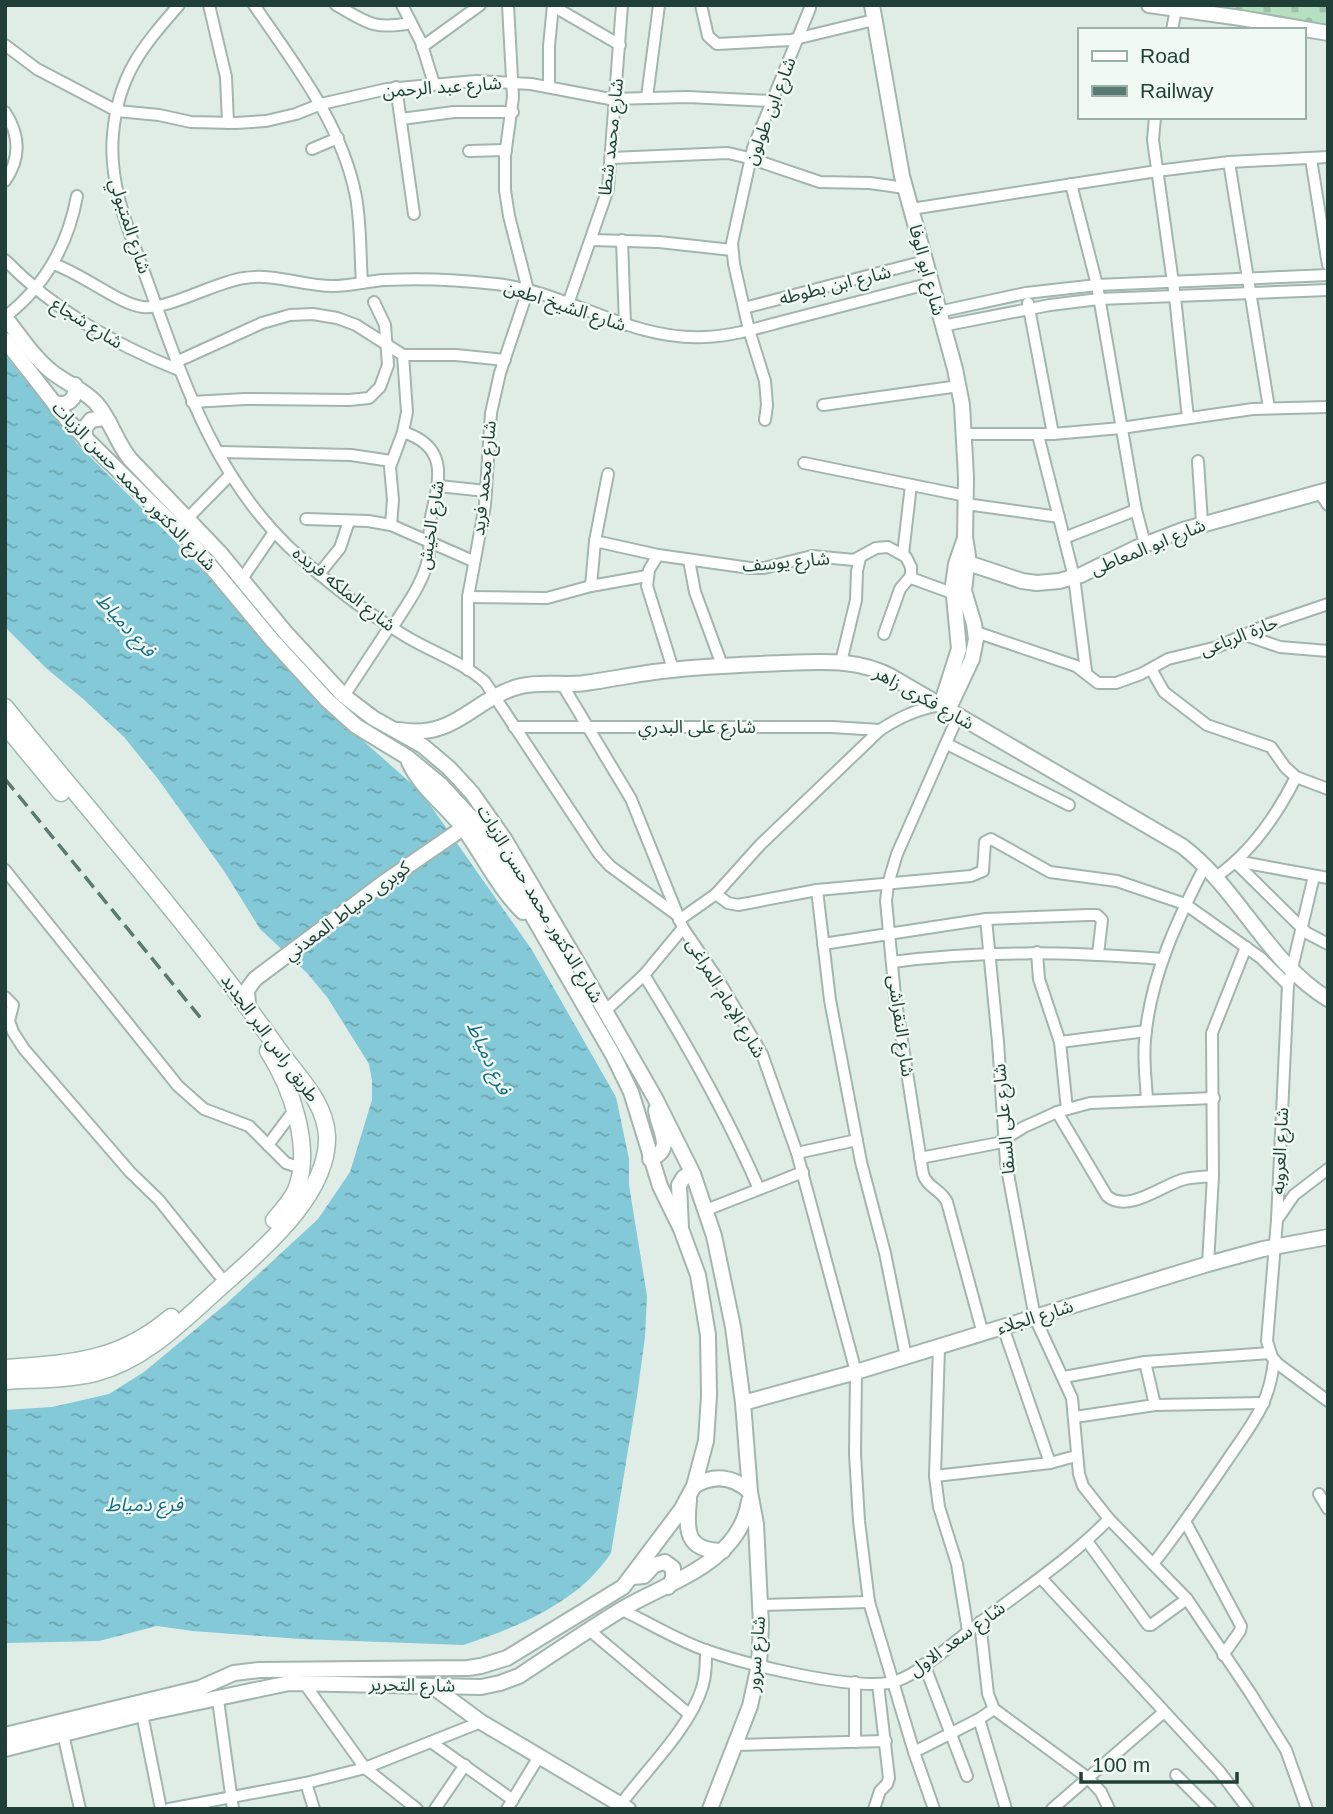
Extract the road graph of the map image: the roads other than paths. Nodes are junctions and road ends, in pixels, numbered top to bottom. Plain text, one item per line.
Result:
1 (179, 5) edge
2 (209, 5) edge
3 (254, 5) edge
4 (336, 5) edge
5 (402, 5) edge
6 (480, 5) edge
7 (508, 5) edge
8 (622, 5) edge
9 (659, 5) edge
10 (701, 5) edge
11 (1149, 5) edge
12 (553, 6) edge
13 (810, 8) dead end
14 (1176, 9) junction
15 (873, 13) edge
16 (411, 23) junction
17 (1172, 28) edge
18 (1296, 28) edge
19 (1305, 29) edge
20 (1328, 33) edge
21 (797, 39) junction
22 (620, 44) junction
23 (5, 45) edge
24 (422, 47) junction
25 (513, 82) junction
26 (434, 84) junction
27 (550, 86) junction
28 (396, 87) junction
29 (647, 97) junction
30 (616, 99) junction
31 (771, 101) junction
32 (321, 104) junction
33 (117, 111) junction
34 (5, 112) edge
35 (513, 112) junction
36 (401, 119) junction
37 (1155, 119) edge
38 (229, 123) junction
39 (338, 138) junction
40 (312, 149) dead end
41 (506, 150) junction
42 (469, 151) dead end
43 (1328, 157) edge
44 (611, 158) junction
45 (749, 158) junction
46 (1311, 159) junction
47 (1229, 162) junction
48 (1157, 171) junction
49 (5, 181) edge
50 (1071, 184) junction
51 (905, 188) junction
52 (77, 195) dead end
53 (911, 209) junction
54 (414, 214) dead end
55 (592, 240) junction
56 (622, 240) junction
57 (732, 250) junction
58 (5, 260) edge
59 (925, 261) junction
60 (53, 264) junction
61 (1328, 265) edge
62 (1328, 275) edge
63 (1246, 277) junction
64 (1172, 280) junction
65 (362, 283) junction
66 (931, 283) junction
67 (1097, 285) junction
68 (36, 288) junction
69 (528, 290) junction
70 (1328, 290) edge
71 (1026, 293) junction
72 (1249, 294) junction
73 (1175, 297) junction
74 (1099, 299) junction
75 (374, 302) dead end
76 (568, 304) junction
77 (157, 306) junction
78 (744, 308) junction
79 (1029, 308) junction
80 (5, 317) edge
81 (940, 319) junction
82 (625, 325) junction
83 (749, 330) junction
84 (5, 340) edge
85 (388, 344) junction
86 (404, 355) junction
87 (505, 360) junction
88 (177, 366) junction
89 (75, 385) junction
90 (959, 386) junction
91 (192, 402) junction
92 (54, 403) junction
93 (823, 405) dead end
94 (1328, 407) edge
95 (1269, 408) junction
96 (1188, 418) junction
97 (765, 420) dead end
98 (109, 422) junction
99 (1121, 428) junction
100 (403, 432) junction
101 (964, 435) junction
102 (1038, 435) junction
103 (1053, 435) junction
104 (86, 440) junction
105 (219, 452) junction
106 (391, 461) junction
107 (1198, 461) dead end
108 (804, 463) dead end
109 (608, 474) dead end
110 (230, 475) junction
111 (439, 485) junction
112 (911, 485) junction
113 (486, 491) junction
114 (1323, 491) edge
115 (966, 500) junction
116 (1328, 505) edge
117 (1136, 510) junction
118 (1059, 517) junction
119 (187, 518) junction
120 (306, 519) dead end
121 (349, 521) junction
122 (1202, 523) junction
123 (391, 525) junction
124 (274, 531) junction
125 (965, 537) junction
126 (1064, 538) junction
127 (430, 541) junction
128 (595, 541) junction
129 (1145, 544) junction
130 (903, 554) junction
131 (658, 555) junction
132 (860, 558) junction
133 (689, 560) junction
134 (473, 561) junction
135 (968, 563) junction
136 (319, 574) junction
137 (647, 576) junction
138 (910, 577) junction
139 (1074, 577) junction
140 (242, 579) junction
141 (591, 586) junction
142 (952, 593) junction
143 (468, 597) junction
144 (1328, 604) edge
145 (391, 627) junction
146 (976, 632) junction
147 (884, 635) dead end
148 (1245, 635) junction
149 (1328, 651) edge
150 (841, 662) junction
151 (722, 665) junction
152 (673, 669) junction
153 (1151, 669) junction
154 (468, 670) junction
155 (1086, 671) junction
156 (562, 684) junction
157 (344, 696) junction
158 (496, 696) junction
159 (5, 707) edge
160 (949, 710) junction
161 (5, 724) edge
162 (514, 727) junction
163 (589, 727) junction
164 (394, 729) junction
165 (880, 730) junction
166 (947, 744) junction
167 (407, 757) junction
168 (1296, 777) junction
169 (1328, 789) edge
170 (1069, 805) dead end
171 (461, 825) junction
172 (1235, 861) junction
173 (1205, 866) junction
174 (5, 870) edge
175 (1314, 876) junction
176 (1216, 877) junction
177 (1328, 878) edge
178 (888, 884) junction
179 (817, 890) junction
180 (716, 894) junction
181 (1185, 904) junction
182 (986, 919) junction
183 (680, 921) junction
184 (535, 922) junction
185 (1301, 928) junction
186 (889, 935) junction
187 (823, 944) junction
188 (1328, 944) edge
189 (1246, 947) junction
190 (1037, 952) junction
191 (988, 953) junction
192 (283, 954) junction
193 (1098, 954) junction
194 (1162, 959) junction
195 (892, 962) junction
196 (1291, 970) junction
197 (644, 975) junction
198 (228, 978) junction
199 (1288, 985) junction
200 (5, 997) edge
201 (1328, 999) edge
202 (248, 1005) junction
203 (605, 1011) junction
204 (1146, 1031) junction
205 (1060, 1042) junction
206 (655, 1098) junction
207 (1214, 1098) junction
208 (1147, 1100) junction
209 (1062, 1111) junction
210 (296, 1116) junction
211 (323, 1118) junction
212 (857, 1140) junction
213 (1003, 1140) junction
214 (268, 1145) junction
215 (797, 1153) junction
216 (920, 1158) junction
217 (650, 1160) junction
218 (301, 1168) junction
219 (1328, 1169) edge
220 (320, 1171) junction
221 (803, 1171) junction
222 (693, 1174) junction
223 (1213, 1176) junction
224 (759, 1189) junction
225 (706, 1210) junction
226 (1277, 1220) junction
227 (681, 1229) junction
228 (1328, 1237) edge
229 (1275, 1247) junction
230 (1208, 1264) junction
231 (219, 1275) junction
232 (1035, 1318) junction
233 (1003, 1328) junction
234 (983, 1334) junction
235 (939, 1347) junction
236 (906, 1357) junction
237 (1272, 1357) junction
238 (1145, 1362) junction
239 (5, 1368) edge
240 (856, 1372) junction
241 (1064, 1377) junction
242 (5, 1381) edge
243 (1328, 1390) edge
244 (1314, 1391) junction
245 (1328, 1401) edge
246 (743, 1403) junction
247 (1264, 1404) junction
248 (1156, 1405) junction
249 (1075, 1417) junction
250 (1076, 1456) junction
251 (1050, 1463) junction
252 (935, 1476) junction
253 (692, 1491) junction
254 (750, 1492) junction
255 (1319, 1494) dead end
256 (1328, 1509) edge
257 (1109, 1518) junction
258 (1185, 1523) junction
259 (1087, 1541) junction
260 (723, 1551) junction
261 (1153, 1564) junction
262 (632, 1577) junction
263 (1041, 1578) junction
264 (668, 1587) junction
265 (1187, 1599) junction
266 (870, 1602) junction
267 (761, 1605) junction
268 (622, 1610) junction
269 (980, 1622) junction
270 (589, 1630) junction
271 (968, 1631) junction
272 (706, 1650) junction
273 (1223, 1655) junction
274 (925, 1664) junction
275 (759, 1665) junction
276 (265, 1670) junction
277 (229, 1676) junction
278 (855, 1682) junction
279 (892, 1682) junction
280 (304, 1684) junction
281 (878, 1684) junction
282 (432, 1686) junction
283 (269, 1687) junction
284 (234, 1695) junction
285 (218, 1700) junction
286 (994, 1709) junction
287 (1164, 1712) junction
288 (142, 1714) junction
289 (690, 1714) junction
290 (978, 1719) junction
291 (481, 1722) junction
292 (64, 1734) junction
293 (951, 1734) junction
294 (5, 1735) edge
295 (886, 1741) junction
296 (432, 1742) junction
297 (855, 1742) junction
298 (736, 1745) junction
299 (5, 1749) edge
300 (914, 1752) junction
301 (540, 1755) junction
302 (465, 1765) junction
303 (365, 1768) junction
304 (1176, 1775) dead end
305 (967, 1776) dead end
306 (1088, 1778) junction
307 (306, 1783) junction
308 (232, 1803) edge
309 (510, 1804) edge
310 (624, 1806) edge
311 (1107, 1807) edge
312 (1306, 1808) edge
313 (80, 1809) edge
314 (161, 1809) edge
315 (169, 1809) edge
316 (314, 1809) edge
317 (417, 1809) edge
318 (435, 1809) edge
319 (710, 1809) edge
320 (874, 1809) edge
321 (934, 1809) edge
322 (1006, 1809) edge
323 (1052, 1809) edge
324 (1210, 1809) edge
325 (1248, 1809) edge

1 - 33 street, شارع المتبولي
2 - 38 street
3 - 32 street
4 - 16 street
5 - 16 street
6 - 24 street
7 - 25 street
8 - 22 street, شارع محمد شطا
9 - 29 street
10 - 21 street
11 - 14 street
12 - 22 street
12 - 27 street
13 - 21 street, شارع ابن طولون
14 - 17 street
14 - 18 street
15 - 21 street
15 - 51 street, شارع ابو الوفا
16 - 24 street
19 - 20 street
21 - 31 street, شارع ابن طولون
22 - 30 street, شارع محمد شطا
23 - 33 street
24 - 26 street
25 - 26 street, شارع عبد الرحمن
25 - 27 street, شارع عبد الرحمن
25 - 35 street
26 - 28 street, شارع عبد الرحمن
27 - 30 street, شارع عبد الرحمن
28 - 32 street, شارع عبد الرحمن
28 - 36 street
29 - 30 street, شارع عبد الرحمن
29 - 31 street, شارع عبد الرحمن
30 - 44 street, شارع محمد شطا
31 - 45 street, شارع ابن طولون
32 - 38 street, شارع عبد الرحمن
32 - 39 street
33 - 38 street, شارع عبد الرحمن
33 - 77 street, شارع المتبولي
34 - 49 street
35 - 36 street
35 - 41 street
36 - 54 street
37 - 48 street
39 - 40 street
39 - 65 street
41 - 42 street
41 - 69 street
43 - 46 street
44 - 45 street
44 - 55 street, شارع محمد شطا
45 - 51 street
45 - 57 street, شارع ابن طولون
46 - 47 street
46 - 61 street
47 - 48 street
47 - 63 street
48 - 50 street
48 - 64 street
50 - 53 street
50 - 67 street
51 - 53 street, شارع ابو الوفا
52 - 60 street
53 - 59 street, شارع ابو الوفا
55 - 56 street
55 - 76 street, شارع محمد شطا
56 - 57 street
56 - 82 street
57 - 78 street, شارع ابن طولون
58 - 68 street, شارع شجاع
59 - 66 street, شارع ابو الوفا
59 - 78 street, شارع ابن بطوطه
60 - 68 street
60 - 77 street
62 - 63 street
63 - 64 street
63 - 72 street
64 - 67 street
64 - 73 street
65 - 69 street, شارع الشيخ اطعن
65 - 77 street, شارع الشيخ اطعن
66 - 81 street, شارع ابو الوفا
66 - 83 street, شارع الشيخ اطعن
67 - 71 street
67 - 74 street
68 - 80 street
68 - 88 street, شارع شجاع
69 - 76 street, شارع الشيخ اطعن
69 - 87 street, شارع محمد فريد
70 - 72 street
71 - 79 street
71 - 81 street
72 - 73 street
72 - 95 street
73 - 74 street
73 - 96 street
74 - 79 street
74 - 99 street
75 - 85 street
76 - 82 street, شارع الشيخ اطعن
77 - 88 street, شارع المتبولي
78 - 83 street, شارع ابن طولون
79 - 81 street
79 - 103 street
80 - 89 street, شارع الدكتور محمد حسن الزيات
81 - 90 street, شارع ابو الوفا
82 - 83 street, شارع الشيخ اطعن
83 - 97 street, شارع ابن طولون
84 - 92 street, شارع الدكتور محمد حسن الزيات
85 - 86 street
85 - 88 street
85 - 91 street
86 - 87 street
86 - 100 street
87 - 113 street, شارع محمد فريد
88 - 91 street, شارع المتبولي
89 - 92 street
89 - 98 street, شارع الدكتور محمد حسن الزيات
90 - 93 street
90 - 101 street, شارع ابو الوفا
91 - 105 street, شارع المتبولي
92 - 104 street, شارع الدكتور محمد حسن الزيات
94 - 95 street
95 - 96 street
96 - 99 street
98 - 104 street
98 - 119 street, شارع الدكتور محمد حسن الزيات
99 - 103 street
99 - 117 street
100 - 106 street
100 - 111 street, شارع الخيش
101 - 102 street
101 - 115 street, شارع ابو الوفا
102 - 103 street
102 - 118 street
104 - 167 street, شارع الدكتور محمد حسن الزيات
105 - 106 street
105 - 110 street, شارع الملكه فريده
106 - 123 street
107 - 122 street
108 - 112 street
109 - 128 street
110 - 119 street
110 - 124 street, شارع الملكه فريده
111 - 113 street
111 - 127 street, شارع الخيش
112 - 115 street
112 - 130 street
113 - 134 street, شارع محمد فريد
114 - 116 street
114 - 122 street, شارع ابو المعاطى
115 - 118 street
115 - 125 street, شارع ابو الوفا
117 - 126 street
117 - 129 street
118 - 126 street
119 - 140 street, شارع الدكتور محمد حسن الزيات
120 - 121 street
121 - 123 street
121 - 136 street
122 - 129 street, شارع ابو المعاطى
123 - 127 street
124 - 136 street, شارع الملكه فريده
124 - 140 street
125 - 135 street, شارع ابو الوفا
125 - 142 street, شارع ابو الوفا
126 - 139 street
127 - 134 street
127 - 145 street, شارع الخيش
128 - 131 street, شارع يوسف
128 - 141 street
129 - 139 street, شارع ابو المعاطى
130 - 132 street, شارع يوسف
130 - 138 street
131 - 133 street, شارع يوسف
131 - 137 street
132 - 133 street, شارع يوسف
132 - 150 street
133 - 151 street
134 - 143 street, شارع محمد فريد
135 - 139 street, شارع ابو المعاطى
135 - 146 street, شارع ابو الوفا
136 - 145 street, شارع الملكه فريده
137 - 141 street
137 - 152 street
138 - 142 street
138 - 147 street
139 - 155 street
140 - 157 street, شارع الدكتور محمد حسن الزيات
141 - 143 street
142 - 160 street, شارع ابو الوفا
143 - 154 street, شارع محمد فريد
144 - 148 street, حارة الرباعى
145 - 154 street, شارع الملكه فريده
145 - 157 street, شارع الخيش
146 - 155 street
146 - 160 street, شارع ابو الوفا
148 - 149 street
148 - 153 street, حارة الرباعى
150 - 151 street, شارع فكرى زاهر
150 - 160 street, شارع فكرى زاهر
151 - 152 street, شارع فكرى زاهر
152 - 156 street, شارع فكرى زاهر
153 - 155 street, حارة الرباعى
153 - 168 street
154 - 158 street, شارع الملكه فريده
156 - 158 street, شارع فكرى زاهر
156 - 163 street, شارع الإمام المراغى
157 - 164 street, شارع الدكتور محمد حسن الزيات
158 - 162 street, شارع الملكه فريده
158 - 164 street, شارع فكرى زاهر
159 - 198 main road, طريق راس البر الجديد
160 - 165 street
160 - 166 street, شارع النقراشى
160 - 173 street, شارع فكرى زاهر
161 - 210 main road, طريق راس البر الجديد
162 - 163 street, شارع على البدري
162 - 183 street, شارع الملكه فريده
163 - 165 street, شارع على البدري
163 - 183 street, شارع الإمام المراغى
164 - 203 street, شارع الدكتور محمد حسن الزيات
165 - 180 street
166 - 170 street
166 - 178 street, شارع النقراشى
167 - 171 street
167 - 184 street, شارع الدكتور محمد حسن الزيات
168 - 169 street
168 - 172 street
171 - 184 street
171 - 192 street, كوبرى دمياط المعدني
172 - 175 street
172 - 176 street
172 - 185 street
173 - 176 street, شارع فكرى زاهر
173 - 181 street
174 - 214 street
175 - 177 street
175 - 185 street, شارع العروبه
176 - 196 street, شارع فكرى زاهر
178 - 179 street
178 - 181 street
178 - 186 street, شارع النقراشى
179 - 180 street
179 - 187 street
180 - 183 street
181 - 189 street
181 - 194 street
182 - 186 street
182 - 191 street, شارع على السقا
182 - 193 street
183 - 197 street
183 - 215 street, شارع الإمام المراغى
184 - 217 street, شارع الدكتور محمد حسن الزيات
185 - 188 street
185 - 196 street, شارع العروبه
186 - 187 street
186 - 195 street, شارع النقراشى
187 - 212 street
189 - 199 street
189 - 207 street
190 - 191 street
190 - 193 street
190 - 205 street
191 - 195 street
191 - 213 street, شارع على السقا
192 - 198 street, كوبرى دمياط المعدني
192 - 202 street, كوبرى دمياط المعدني
193 - 194 street
194 - 204 street
195 - 216 street, شارع النقراشى
196 - 199 street, شارع العروبه
196 - 201 street, شارع فكرى زاهر
197 - 203 street
197 - 224 street
198 - 202 main road, طريق راس البر الجديد
199 - 226 street, شارع العروبه
200 - 231 street
202 - 211 main road, طريق راس البر الجديد
203 - 206 street, شارع الدكتور محمد حسن الزيات
204 - 205 street
204 - 208 street
205 - 209 street
206 - 217 street
206 - 222 street, شارع الدكتور محمد حسن الزيات
207 - 208 street
207 - 223 street
208 - 209 street
209 - 213 street
209 - 223 street
210 - 211 main road
210 - 214 street
210 - 218 main road, طريق راس البر الجديد
211 - 220 main road, طريق راس البر الجديد
212 - 215 street
212 - 236 street
213 - 216 street
213 - 232 street, شارع على السقا
214 - 218 street
215 - 221 street, شارع الإمام المراغى
216 - 234 street, شارع النقراشى
217 - 227 street, شارع الدكتور محمد حسن الزيات
218 - 220 main road
218 - 231 main road, طريق راس البر الجديد
219 - 226 street
220 - 242 main road, طريق راس البر الجديد
221 - 224 street
221 - 240 street, شارع الإمام المراغى
222 - 225 street, شارع الدكتور محمد حسن الزيات
222 - 227 street
223 - 230 street
224 - 225 street
225 - 246 street, شارع الدكتور محمد حسن الزيات
226 - 229 street, شارع العروبه
227 - 253 street, شارع الدكتور محمد حسن الزيات
228 - 229 street, شارع الجلاء
229 - 230 street, شارع الجلاء
229 - 237 street, شارع العروبه
230 - 232 street, شارع الجلاء
231 - 239 main road, طريق راس البر الجديد
232 - 233 street, شارع الجلاء
232 - 241 street, شارع على السقا
233 - 234 street, شارع الجلاء
233 - 251 street
234 - 235 street, شارع الجلاء
235 - 236 street, شارع الجلاء
235 - 252 street
236 - 240 street, شارع الجلاء
237 - 238 street
237 - 244 street
237 - 247 street, شارع العروبه
238 - 241 street
238 - 248 street
240 - 246 street, شارع الجلاء
240 - 266 street, شارع الإمام المراغى
241 - 249 street, شارع على السقا
243 - 244 street
244 - 245 street
246 - 254 street, شارع الدكتور محمد حسن الزيات
247 - 248 street
247 - 258 street, شارع العروبه
248 - 249 street
249 - 250 street, شارع على السقا
250 - 251 street
250 - 257 street, شارع على السقا
251 - 252 street
252 - 271 street
253 - 254 street
253 - 260 street
253 - 262 street, شارع التحرير
254 - 260 street, شارع التحرير
254 - 267 street, شارع سرور
255 - 256 street
257 - 259 street, شارع سعد الاول
257 - 261 street, شارع على السقا
258 - 261 street, شارع العروبه
258 - 273 street
259 - 263 street, شارع سعد الاول
259 - 265 street
260 - 264 street, شارع التحرير
261 - 265 street, شارع على السقا
262 - 264 street
262 - 276 street, شارع التحرير
263 - 269 street, شارع سعد الاول
263 - 287 street
264 - 268 street, شارع التحرير
265 - 273 street, شارع على السقا
266 - 267 street
266 - 279 street, شارع الإمام المراغى
267 - 275 street, شارع سرور
268 - 270 street, شارع التحرير
268 - 272 street, شارع سعد الاول
269 - 271 street, شارع سعد الاول
269 - 286 street
270 - 282 street, شارع التحرير
270 - 289 street
271 - 274 street, شارع سعد الاول
272 - 275 street, شارع سعد الاول
272 - 289 street
273 - 312 street, شارع على السقا
274 - 279 street, شارع سعد الاول
274 - 293 street
275 - 278 street, شارع سعد الاول
275 - 298 street, شارع سرور
276 - 277 street, شارع التحرير
276 - 283 street
277 - 284 street
277 - 294 street, شارع التحرير
278 - 281 street, شارع سعد الاول
278 - 297 street
279 - 281 street, شارع سعد الاول
279 - 300 street, شارع الإمام المراغى
280 - 282 street, شارع التحرير
280 - 283 street, شارع التحرير
280 - 303 street
281 - 295 street
282 - 291 street
283 - 284 street, شارع التحرير
284 - 285 street, شارع التحرير
285 - 288 street, شارع التحرير
285 - 308 street
286 - 290 street
286 - 306 street
287 - 306 street
287 - 325 street
288 - 292 street, شارع التحرير
288 - 314 street
289 - 310 street
290 - 293 street
290 - 322 street
291 - 296 street
291 - 301 street
292 - 299 street, شارع التحرير
292 - 313 street
293 - 300 street
293 - 305 street
295 - 297 street
295 - 320 street
296 - 302 street
296 - 303 street
297 - 298 street
298 - 319 street, شارع سرور
300 - 321 street, شارع الإمام المراغى
301 - 309 street
301 - 310 street
302 - 309 street
302 - 318 street
303 - 307 street
303 - 317 street
304 - 324 street
306 - 311 street
306 - 323 street
307 - 308 street
307 - 316 street
308 - 315 street

